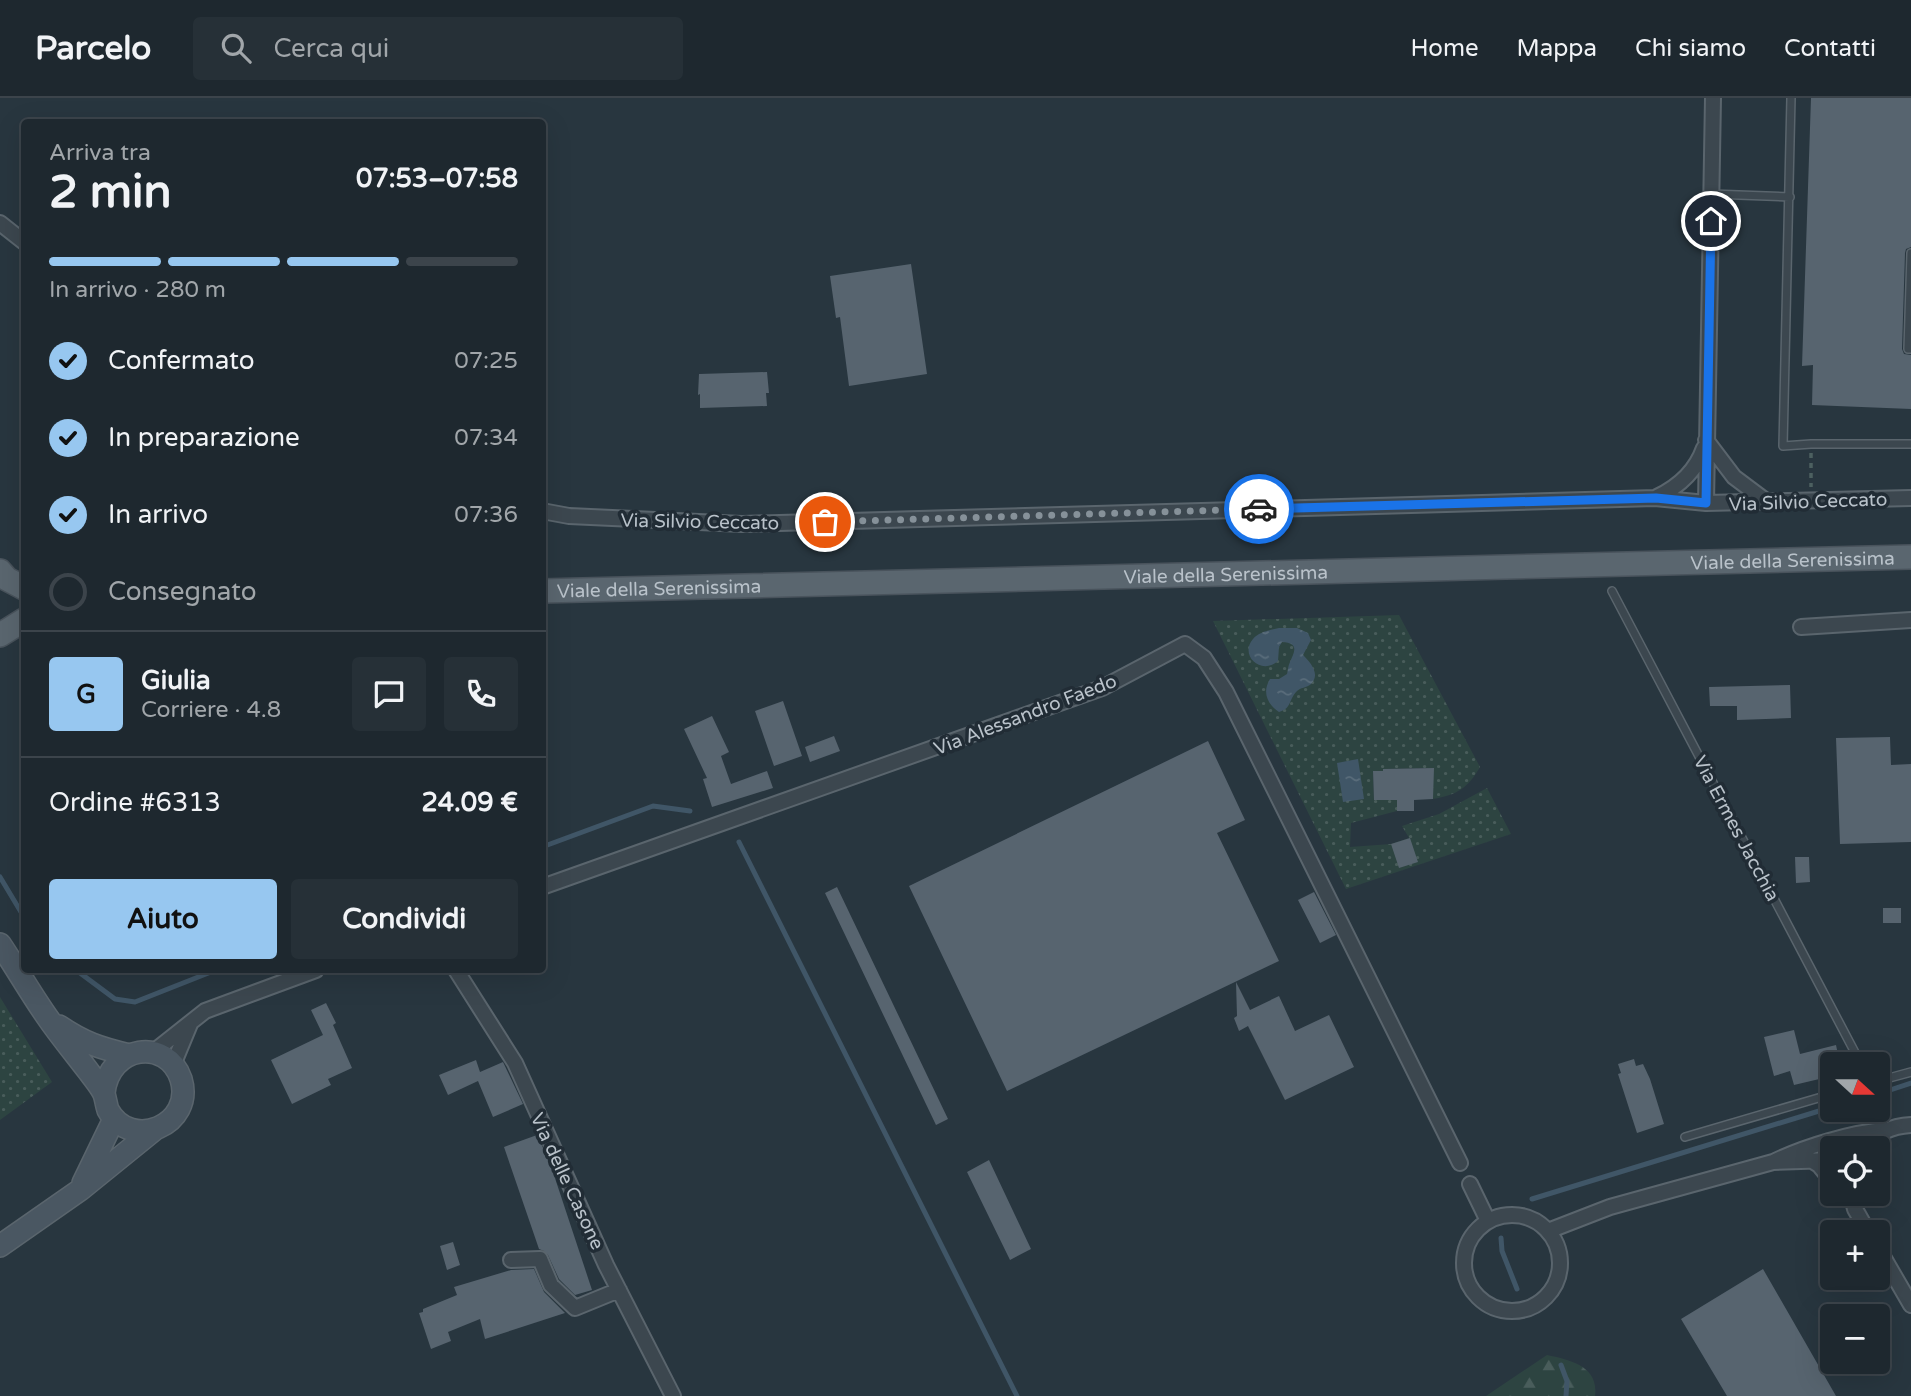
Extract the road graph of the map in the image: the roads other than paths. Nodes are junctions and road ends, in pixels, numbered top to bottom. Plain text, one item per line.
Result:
1 (1713, 98) edge
2 (1791, 98) edge
3 (1712, 194) junction
4 (1790, 197) junction
5 (0, 223) edge
6 (0, 232) edge
7 (20, 238) edge
8 (1911, 253) edge
9 (1911, 349) edge
10 (1706, 440) junction
11 (1911, 444) edge
12 (1656, 498) junction
13 (1911, 498) edge
14 (1766, 501) junction
15 (1706, 503) junction
16 (546, 512) edge
17 (1911, 557) edge
18 (0, 571) edge
19 (21, 586) edge
20 (546, 591) edge
21 (1612, 591) dead end
22 (1911, 620) edge
23 (21, 622) edge
24 (1887, 623) junction
25 (1801, 627) dead end
26 (1911, 627) edge
27 (0, 635) edge
28 (546, 886) edge
29 (0, 944) edge
30 (309, 973) edge
31 (458, 973) edge
32 (49, 1019) junction
33 (190, 1022) junction
34 (1855, 1052) edge
35 (152, 1053) junction
36 (129, 1055) junction
37 (173, 1065) junction
38 (1911, 1072) edge
39 (1890, 1078) edge
40 (104, 1093) junction
41 (1820, 1098) edge
42 (114, 1119) junction
43 (1911, 1125) edge
44 (154, 1130) junction
45 (1887, 1130) junction
46 (1877, 1136) edge
47 (1685, 1137) dead end
48 (1811, 1160) junction
49 (1820, 1160) edge
50 (1773, 1162) junction
51 (1460, 1163) dead end
52 (1820, 1166) edge
53 (1470, 1184) dead end
54 (80, 1190) junction
55 (1852, 1206) edge
56 (1854, 1206) edge
57 (1855, 1209) junction
58 (1861, 1220) edge
59 (1488, 1221) junction
60 (1548, 1231) junction
61 (0, 1246) edge
62 (511, 1260) dead end
63 (1890, 1269) edge
64 (619, 1290) junction
65 (1911, 1305) edge
66 (673, 1396) edge

1 - 3 street
2 - 4 lane
3 - 4 lane
3 - 10 street
4 - 11 lane
5 - 7 street
6 - 7 street
8 - 9 lane
10 - 12 street
10 - 14 street
10 - 15 street
12 - 15 street, Via Silvio Ceccato
12 - 16 street, Via Silvio Ceccato
13 - 14 street, Via Silvio Ceccato
14 - 15 street, Via Silvio Ceccato
17 - 20 main road, Viale della Serenissima
18 - 19 main road
21 - 34 lane, Via Ermes Jacchia
22 - 24 street
23 - 27 main road
24 - 25 street
24 - 26 street
28 - 51 street, Via Alessandro Faedo
29 - 32 street
30 - 33 street
31 - 64 street, Via delle Casone
32 - 36 street
32 - 40 street
33 - 35 street
33 - 37 street
35 - 36 street
35 - 37 street
36 - 40 street
37 - 44 street
38 - 39 lane
40 - 42 street
41 - 47 lane
42 - 44 street
42 - 54 street
43 - 45 street
44 - 54 street
45 - 46 street
45 - 50 street
48 - 49 street
48 - 50 street
48 - 52 street
50 - 60 street
53 - 59 street
54 - 61 street
55 - 57 street
56 - 57 street
57 - 58 street
59 - 60 street
59 - 60 street
62 - 64 street
63 - 65 street
64 - 66 street, Via delle Casone

